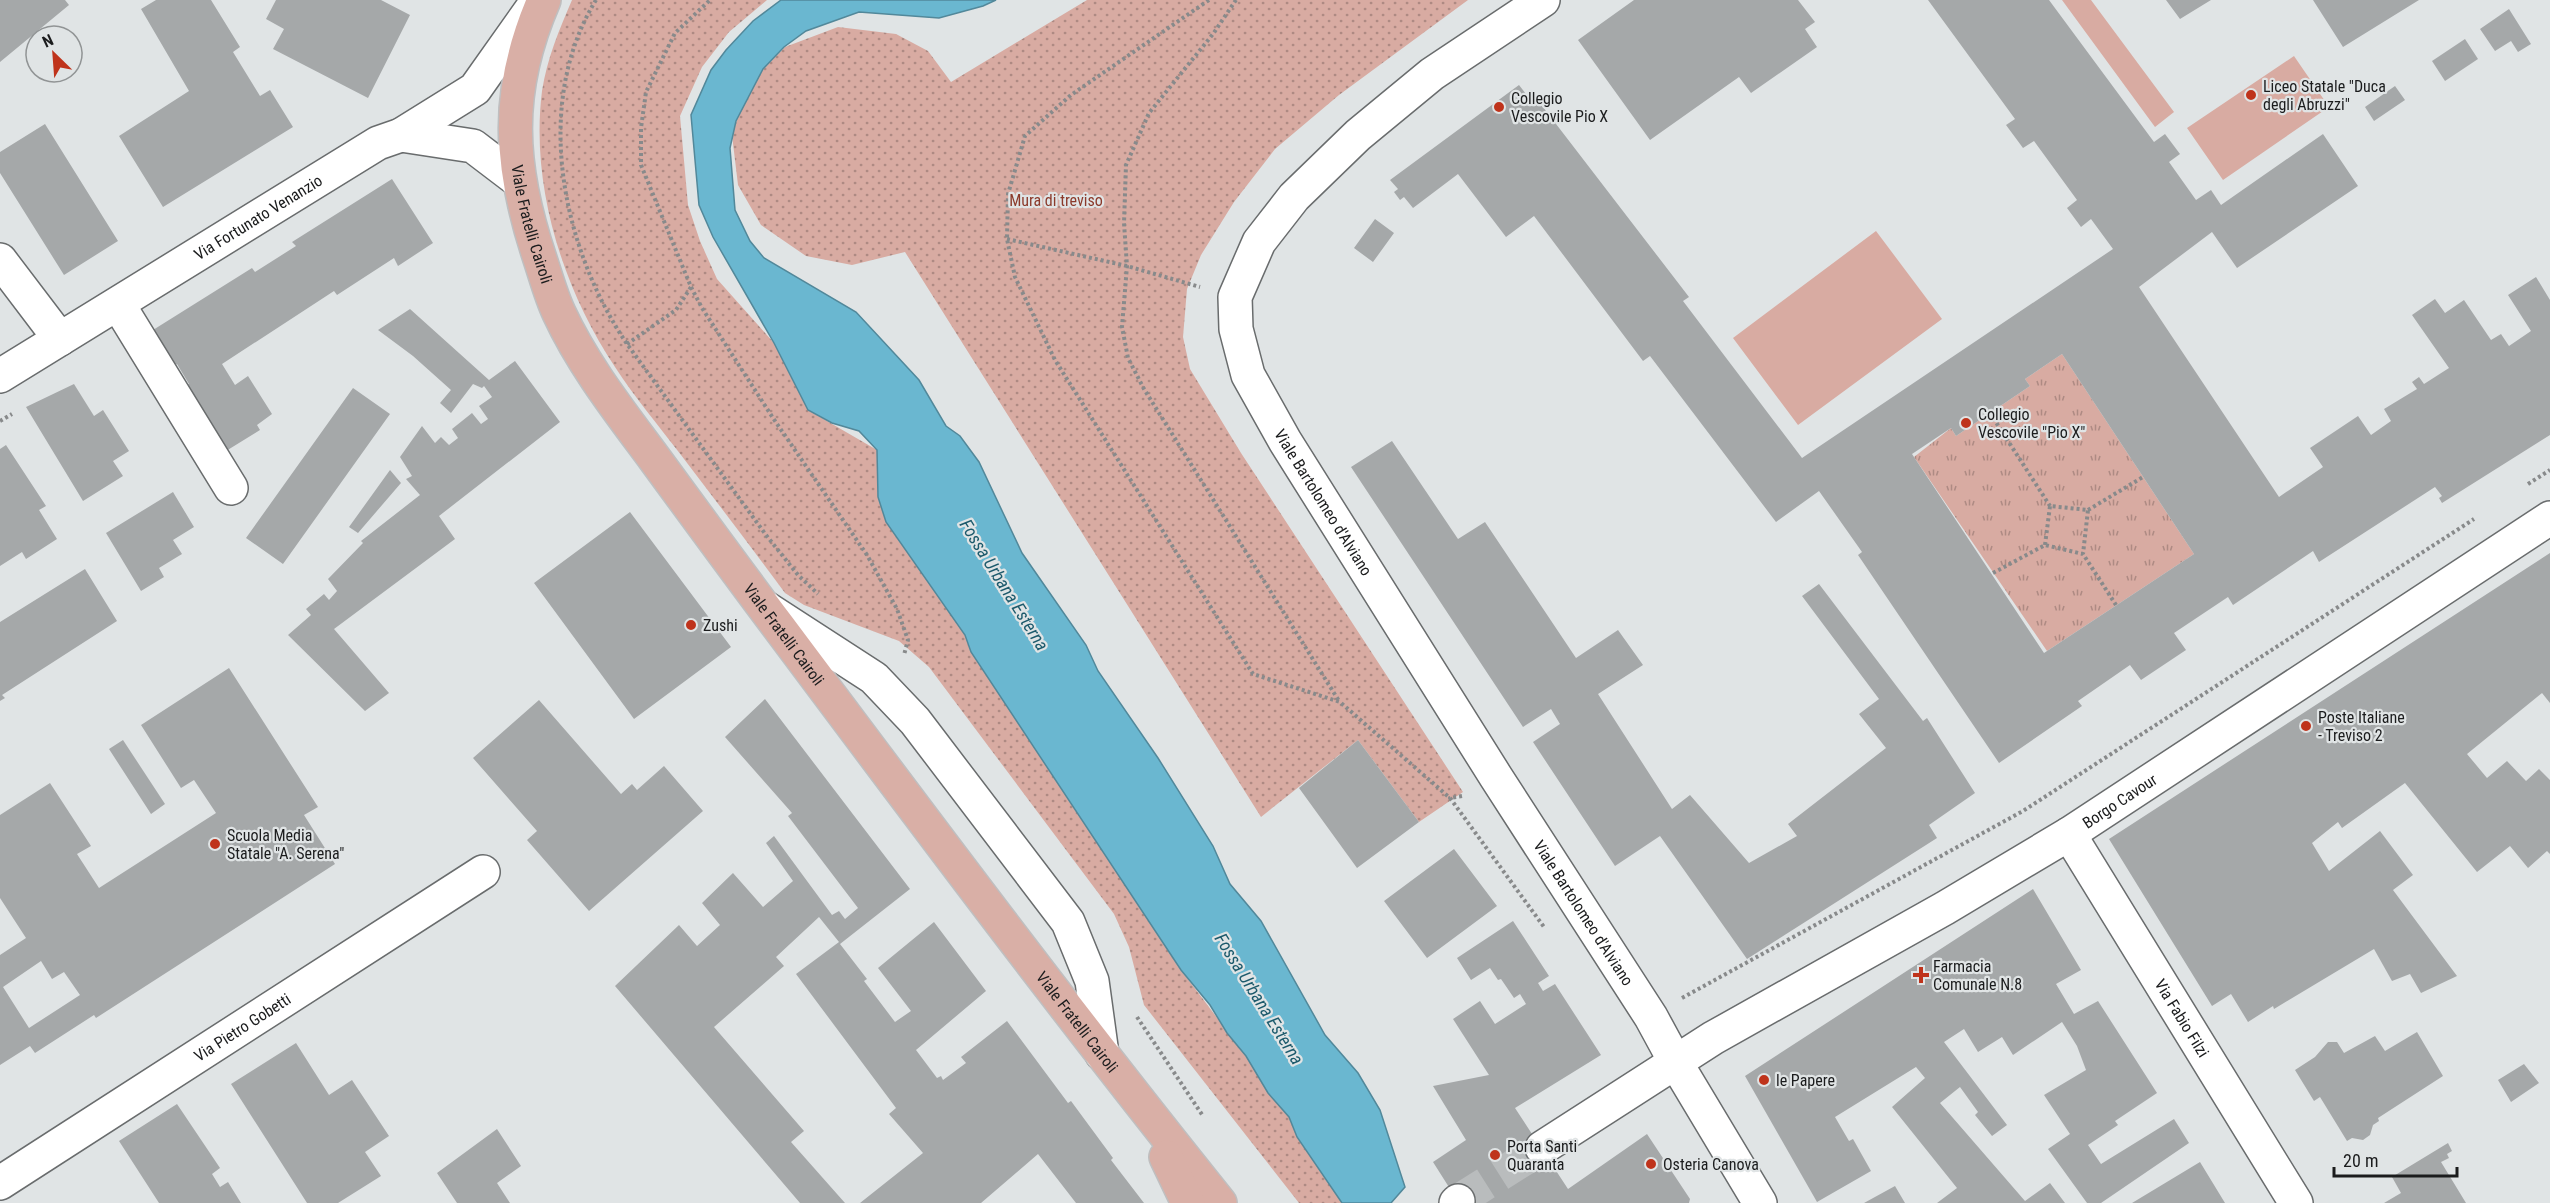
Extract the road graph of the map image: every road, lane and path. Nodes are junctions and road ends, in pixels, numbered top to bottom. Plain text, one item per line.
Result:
1 (538, 0) edge
2 (544, 0) edge
3 (596, 0) edge
4 (710, 0) edge
5 (1209, 0) edge
6 (1236, 0) edge
7 (1543, 0) edge
8 (400, 135) junction
9 (519, 181) junction
10 (1007, 239) junction
11 (0, 260) edge
12 (1127, 266) junction
13 (691, 286) junction
14 (1235, 297) junction
15 (118, 304) junction
16 (60, 339) junction
17 (627, 344) junction
18 (0, 376) edge
19 (1990, 413) dead end
20 (2550, 470) edge
21 (2143, 477) dead end
22 (231, 488) dead end
23 (2520, 489) dead end
24 (2050, 506) junction
25 (2088, 510) junction
26 (2480, 515) dead end
27 (2550, 518) edge
28 (2045, 545) junction
29 (2083, 554) junction
30 (1993, 573) dead end
31 (822, 598) dead end
32 (2116, 606) dead end
33 (764, 608) junction
34 (896, 648) dead end
35 (904, 655) junction
36 (912, 663) dead end
37 (1340, 702) junction
38 (1450, 798) dead end
39 (2068, 834) junction
40 (483, 872) dead end
41 (1130, 1007) dead end
42 (1651, 1017) junction
43 (1102, 1053) junction
44 (1676, 1063) junction
45 (1138, 1101) junction
46 (1208, 1124) dead end
47 (1542, 1148) tunnel mouth
48 (0, 1182) edge
49 (1188, 1203) edge
50 (1220, 1203) edge
51 (1760, 1203) edge
52 (2296, 1203) edge

1 - 8 street, Via Fortunato Venanzio
2 - 9 main road, Viale Fratelli Cairoli
3 - 17 path
4 - 13 path
5 - 10 path
6 - 12 path
7 - 14 street, Viale Bartolomeo d'Alviano
8 - 9 street
8 - 15 street, Via Fortunato Venanzio
9 - 33 main road, Viale Fratelli Cairoli
10 - 12 path
10 - 37 path
11 - 16 street
12 - 14 path
12 - 37 path
13 - 17 path
13 - 35 path
14 - 42 street, Viale Bartolomeo d'Alviano
15 - 16 street, Via Fortunato Venanzio
15 - 22 street
16 - 18 street, Via Fortunato Venanzio
17 - 31 path
19 - 24 path
20 - 23 path
21 - 25 path
24 - 25 path
24 - 28 path
25 - 29 path
26 - 42 path
27 - 39 street, Borgo Cavour
28 - 29 path
28 - 30 path
29 - 32 path
33 - 43 main road, Viale Fratelli Cairoli
33 - 43 street
34 - 35 path
35 - 36 path
37 - 38 path
39 - 44 street, Borgo Cavour
39 - 52 street, Via Fabio Filzi
40 - 48 street, Via Pietro Gobetti
41 - 46 path
42 - 44 street, Viale Bartolomeo d'Alviano
43 - 45 main road, Viale Fratelli Cairoli
44 - 47 street, Borgo Cavour
44 - 51 street, Viale Bartolomeo d'Alviano
45 - 49 main road
45 - 50 main road, Viale Fratelli Cairoli

